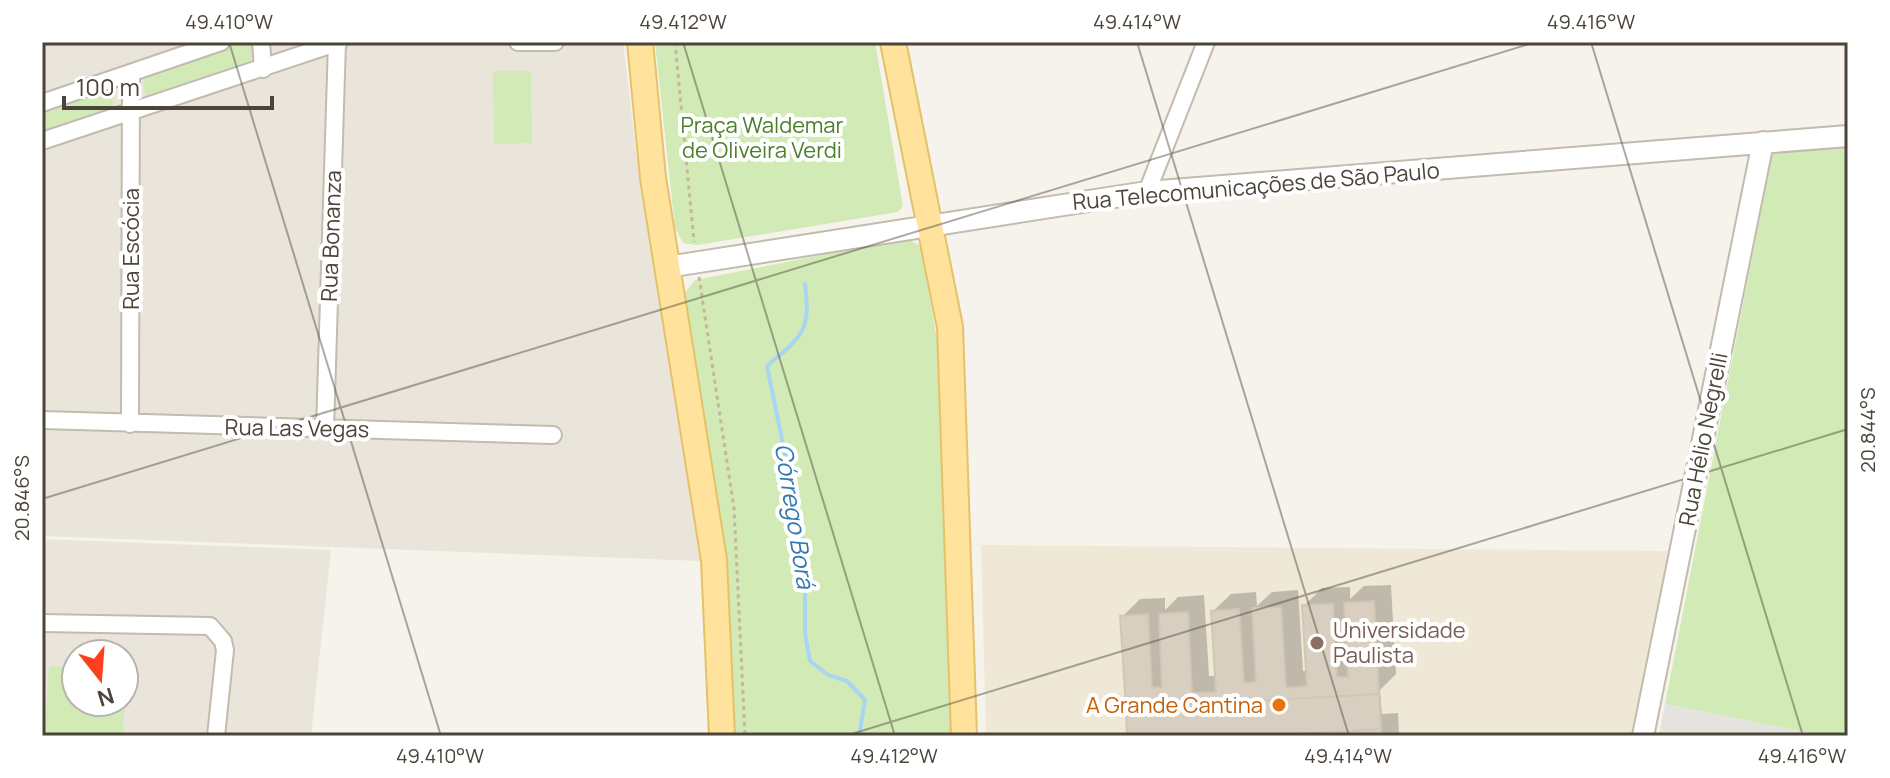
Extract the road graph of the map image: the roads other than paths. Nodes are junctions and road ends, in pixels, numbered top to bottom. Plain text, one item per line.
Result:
1 (221, 42) edge
2 (261, 42) edge
3 (338, 42) edge
4 (518, 42) edge
5 (555, 42) edge
6 (640, 42) edge
7 (893, 42) edge
8 (1206, 42) edge
9 (263, 69) junction
10 (131, 74) junction
11 (42, 103) edge
12 (132, 112) junction
13 (1848, 136) edge
14 (42, 141) edge
15 (1763, 142) junction
16 (1147, 192) junction
17 (929, 224) junction
18 (667, 267) junction
19 (42, 420) edge
20 (130, 424) junction
21 (325, 429) junction
22 (553, 435) dead end
23 (42, 623) edge
24 (216, 736) edge
25 (722, 736) edge
26 (964, 736) edge
27 (1643, 736) edge

1 - 10 street
2 - 9 street
3 - 9 street
3 - 21 street, Rua Bonanza
4 - 5 street
6 - 18 main road
7 - 17 main road
8 - 16 street
9 - 12 street
10 - 11 street
10 - 12 street, Rua Escócia
12 - 14 street
12 - 20 street, Rua Escócia
13 - 15 street, Rua Telecomunicações de São Paulo
15 - 16 street, Rua Telecomunicações de São Paulo
15 - 27 street, Rua Hélio Negrelli
16 - 17 street, Rua Telecomunicações de São Paulo
17 - 18 street, Rua Telecomunicações de São Paulo
17 - 26 main road
18 - 25 main road
19 - 20 street, Rua Las Vegas
20 - 21 street, Rua Las Vegas
21 - 22 street, Rua Las Vegas
23 - 24 street

